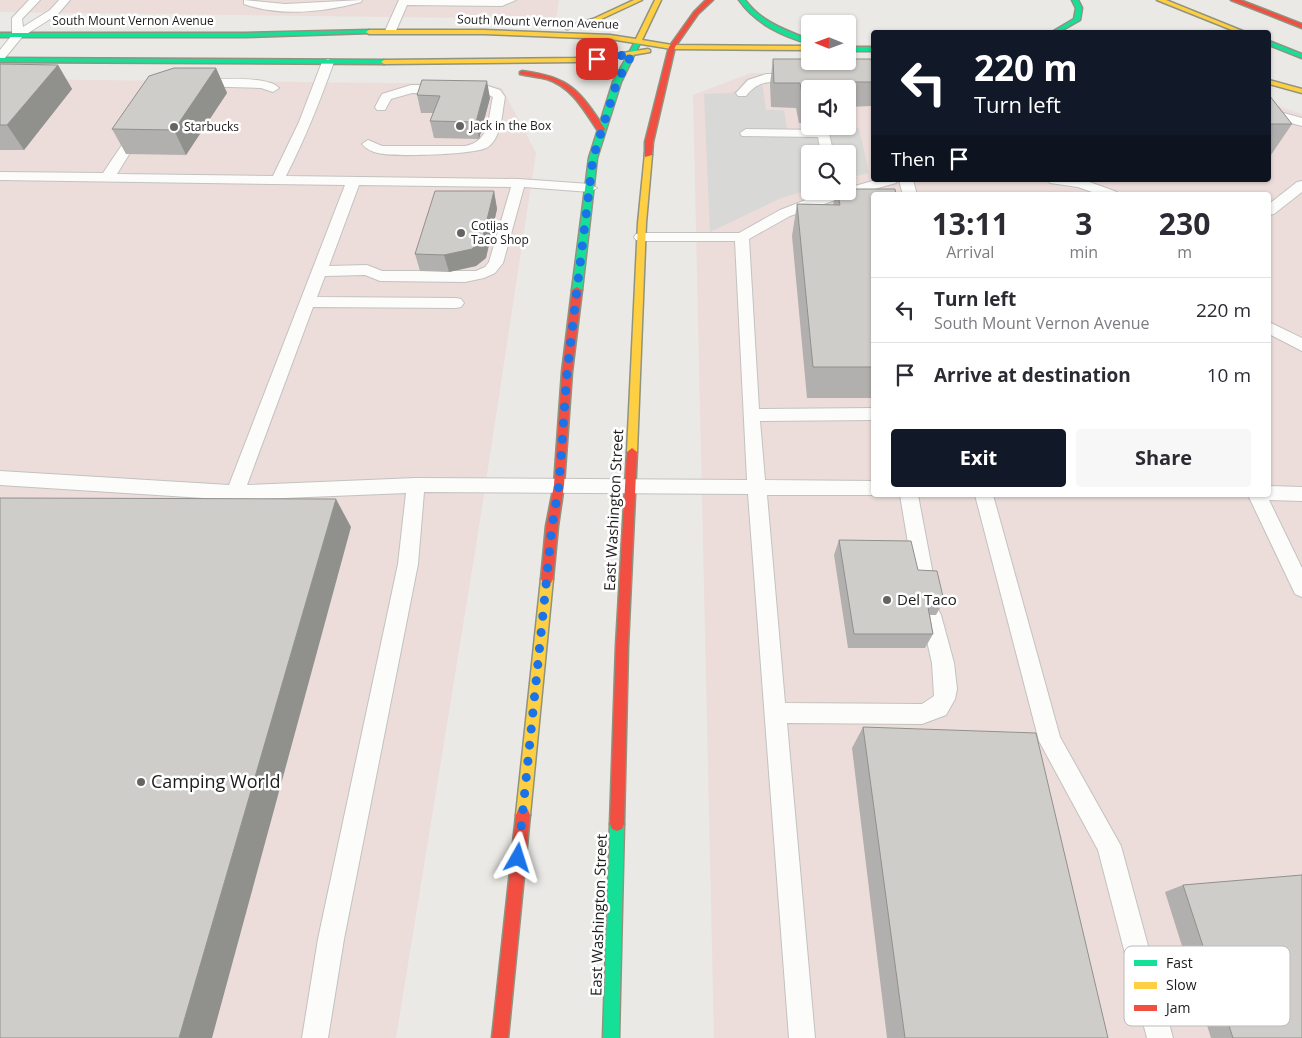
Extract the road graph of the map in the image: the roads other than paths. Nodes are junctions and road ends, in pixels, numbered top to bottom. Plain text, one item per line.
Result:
1 (35, 0) edge
2 (64, 0) edge
3 (250, 0) edge
4 (357, 0) edge
5 (510, 0) edge
6 (639, 0) edge
7 (658, 0) edge
8 (710, 0) edge
9 (742, 0) edge
10 (1075, 0) edge
11 (1160, 0) edge
12 (1234, 0) edge
13 (403, 1) edge
14 (1302, 26) edge
15 (1059, 30) edge
16 (1237, 30) edge
17 (391, 31) junction
18 (483, 32) junction
19 (0, 35) edge
20 (18, 35) junction
21 (801, 38) edge
22 (638, 41) junction
23 (1271, 44) edge
24 (672, 47) junction
25 (801, 48) edge
26 (856, 49) edge
27 (871, 49) edge
28 (632, 54) junction
29 (1302, 56) edge
30 (0, 58) edge
31 (387, 61) junction
32 (328, 62) junction
33 (494, 72) dead end
34 (514, 73) dead end
35 (803, 78) edge
36 (184, 83) edge
37 (1271, 83) edge
38 (273, 88) dead end
39 (1302, 91) edge
40 (742, 93) dead end
41 (381, 107) dead end
42 (1271, 114) edge
43 (147, 116) edge
44 (1302, 122) edge
45 (601, 129) junction
46 (746, 133) dead end
47 (368, 144) dead end
48 (826, 145) edge
49 (0, 176) edge
50 (107, 178) junction
51 (276, 181) junction
52 (354, 182) junction
53 (883, 182) edge
54 (1068, 182) edge
55 (519, 184) junction
56 (1302, 185) edge
57 (590, 188) junction
58 (856, 188) edge
59 (1103, 192) edge
60 (818, 200) edge
61 (1271, 210) edge
62 (641, 237) junction
63 (742, 237) junction
64 (319, 271) junction
65 (307, 302) junction
66 (456, 303) dead end
67 (1271, 328) edge
68 (1302, 345) edge
69 (871, 414) edge
70 (751, 415) junction
71 (0, 478) edge
72 (416, 485) junction
73 (559, 485) junction
74 (631, 485) junction
75 (756, 487) junction
76 (871, 488) edge
77 (234, 493) junction
78 (1271, 493) edge
79 (1302, 494) edge
80 (909, 497) edge
81 (985, 497) edge
82 (1258, 497) edge
83 (925, 585) edge
84 (1302, 588) edge
85 (931, 615) edge
86 (776, 713) junction
87 (1136, 946) edge
88 (315, 1038) edge
89 (500, 1038) edge
90 (611, 1038) edge
91 (802, 1038) edge

1 - 20 lane
2 - 20 lane
3 - 4 lane
5 - 13 lane
6 - 18 main road
7 - 22 main road
8 - 24 main road, East Washington Street
9 - 21 main road
10 - 15 main road
11 - 16 main road
12 - 14 main road
13 - 17 lane
17 - 18 main road, South Mount Vernon Avenue
17 - 20 main road, South Mount Vernon Avenue
18 - 22 main road, South Mount Vernon Avenue
19 - 20 main road, South Mount Vernon Avenue
20 - 30 lane
22 - 24 main road, South Mount Vernon Avenue
22 - 28 main road
23 - 29 main road
24 - 25 main road
24 - 28 main road
24 - 62 main road, East Washington Street
26 - 27 main road
28 - 31 main road
28 - 45 main road
30 - 32 main road
31 - 32 main road
31 - 33 main road
32 - 51 lane
34 - 45 main road
35 - 40 lane
36 - 38 lane
37 - 39 main road
41 - 47 lane
42 - 44 lane
43 - 50 lane
45 - 57 main road
46 - 48 lane
49 - 50 lane
50 - 51 lane
51 - 52 lane
52 - 55 lane
52 - 64 lane
53 - 58 lane
54 - 59 lane
55 - 57 lane
55 - 64 lane
56 - 61 lane
57 - 73 main road
60 - 63 lane
62 - 63 lane
62 - 74 main road, East Washington Street
63 - 70 lane
64 - 65 lane
65 - 66 lane
65 - 77 lane
67 - 68 lane
69 - 70 lane
70 - 75 lane
71 - 77 lane
72 - 73 lane
72 - 77 lane
72 - 88 lane
73 - 74 lane
73 - 89 main road
74 - 75 lane
74 - 90 main road, East Washington Street
75 - 76 lane
75 - 86 lane
78 - 79 lane
80 - 83 lane
81 - 87 lane
82 - 84 lane
85 - 86 lane
86 - 91 lane

